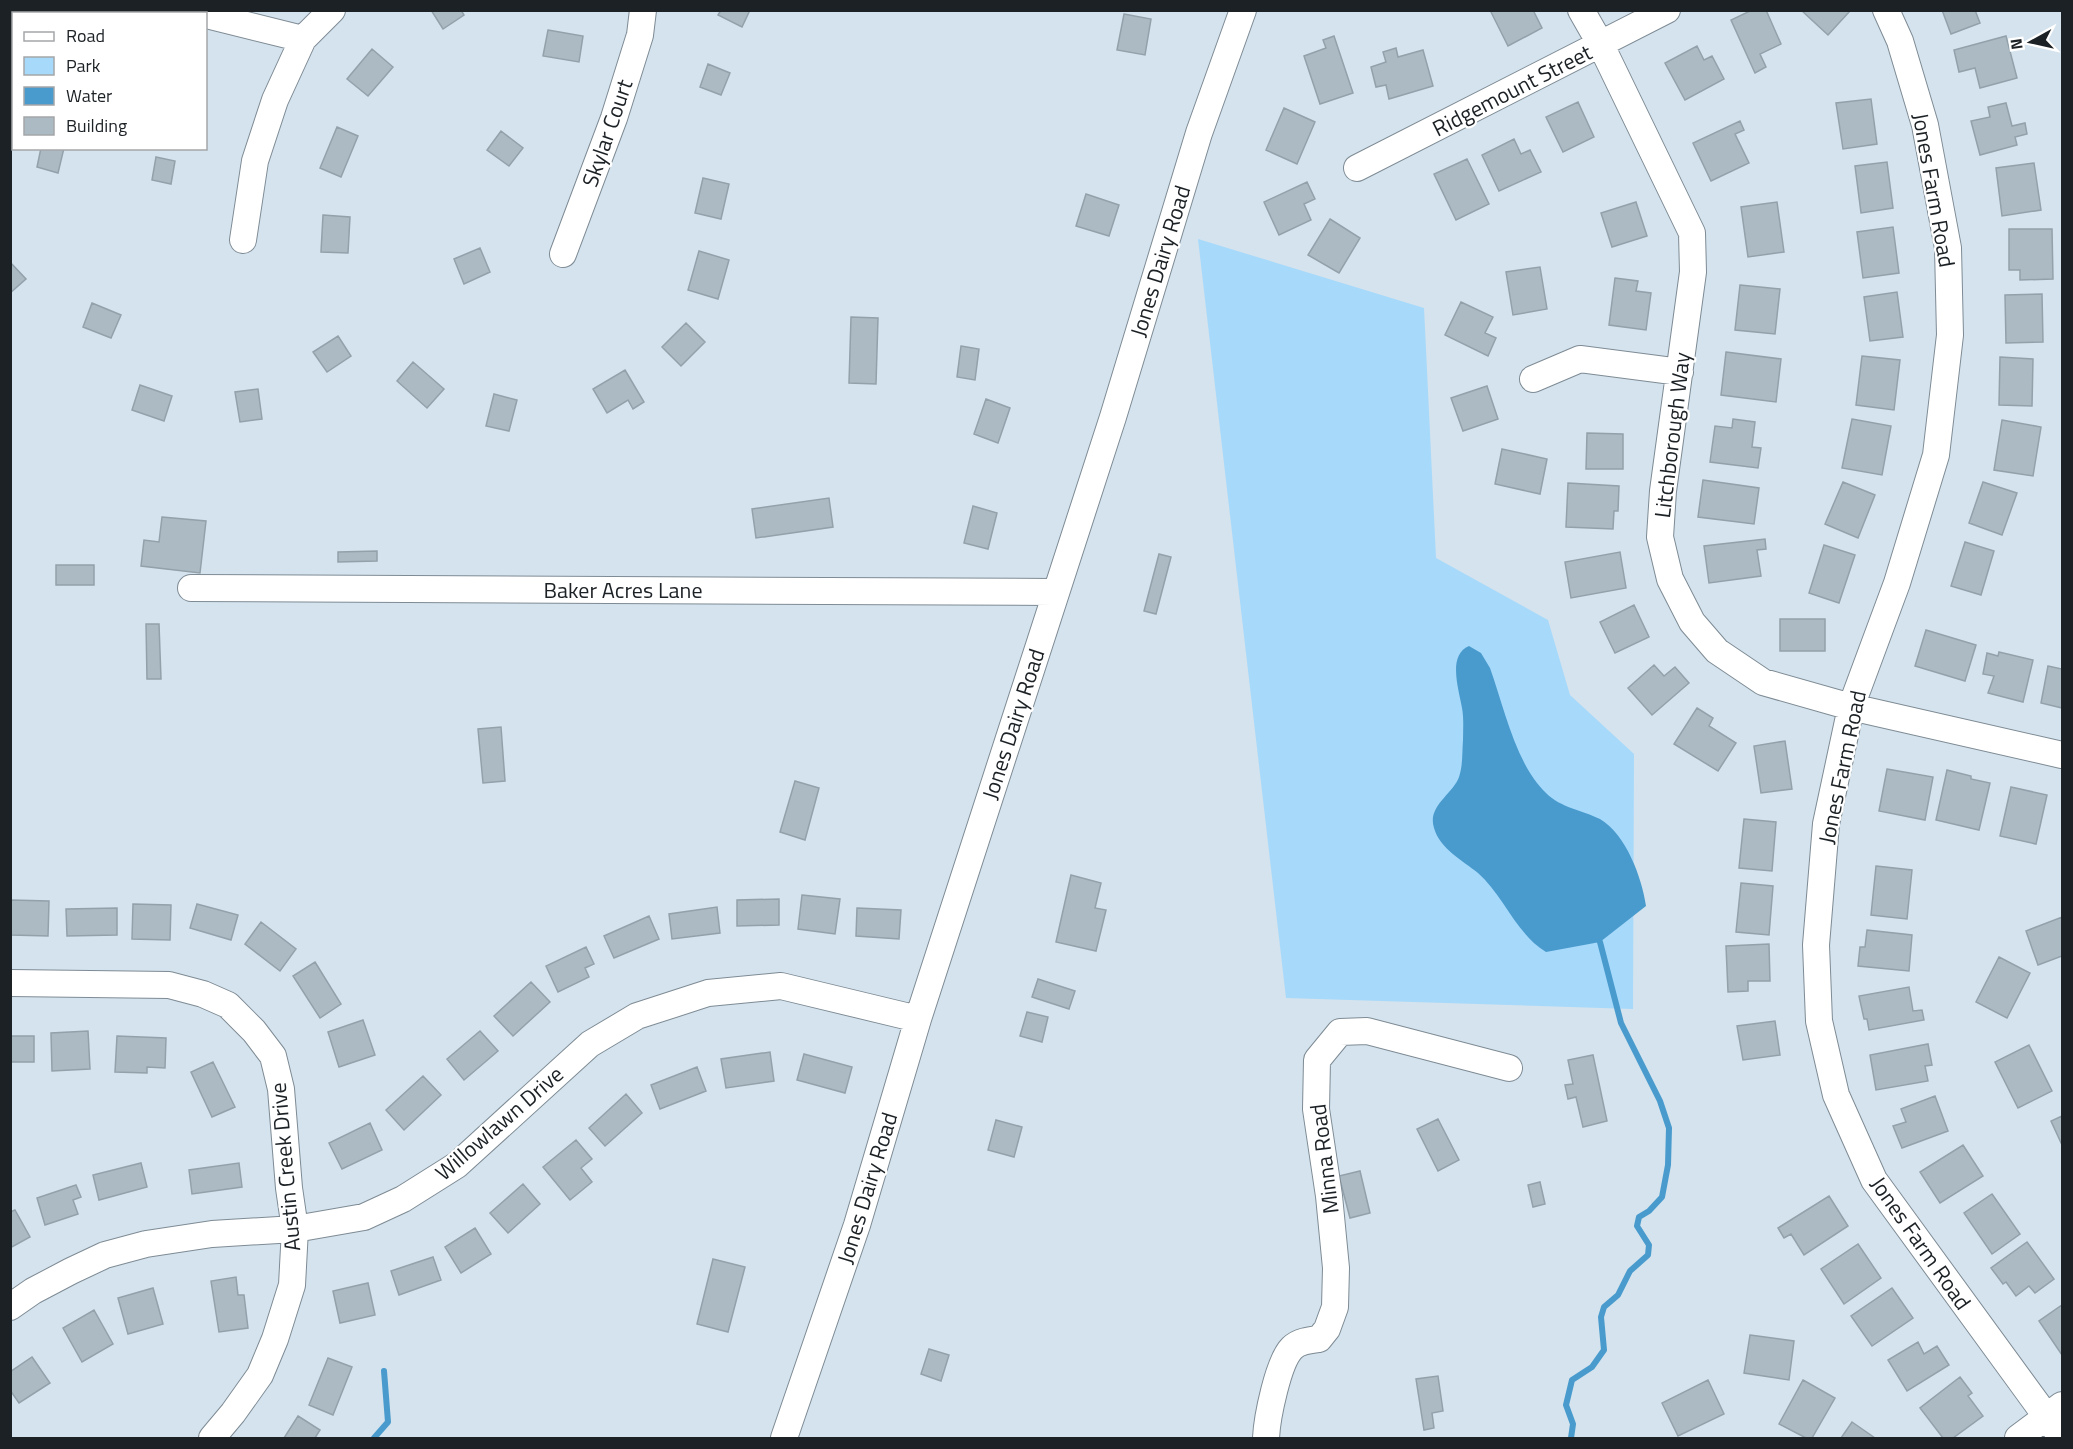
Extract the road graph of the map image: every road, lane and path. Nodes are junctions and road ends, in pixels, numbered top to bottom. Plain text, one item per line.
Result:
1 (332, 10) edge
2 (643, 10) edge
3 (1243, 10) edge
4 (1581, 10) edge
5 (1667, 10) edge
6 (1886, 10) edge
7 (207, 15) edge
8 (303, 39) junction
9 (1601, 45) junction
10 (1357, 168) dead end
11 (243, 240) dead end
12 (563, 254) dead end
13 (1680, 372) junction
14 (1533, 379) dead end
15 (191, 588) dead end
16 (1056, 592) junction
17 (1851, 707) junction
18 (2062, 755) edge
19 (10, 983) edge
20 (918, 1018) junction
21 (1509, 1068) dead end
22 (295, 1229) junction
23 (10, 1308) edge
24 (2054, 1411) edge
25 (212, 1438) edge
26 (784, 1438) edge
27 (1266, 1438) edge
28 (2018, 1438) edge
29 (2062, 1438) edge

1 - 8 street
2 - 12 street, Skylar Court
3 - 16 street, Jones Dairy Road
4 - 9 street, Litchborough Way
5 - 9 street, Ridgemount Street
6 - 17 street, Jones Farm Road
7 - 8 street
8 - 11 street
9 - 10 street, Ridgemount Street
9 - 13 street, Litchborough Way
13 - 14 street
13 - 17 street, Litchborough Way
15 - 16 street, Baker Acres Lane
16 - 20 street, Jones Dairy Road
17 - 18 street, Litchborough Way
17 - 24 street, Jones Farm Road
19 - 22 street, Austin Creek Drive
20 - 22 street, Willowlawn Drive
20 - 26 street, Jones Dairy Road
21 - 27 street, Minna Road
22 - 23 street, Willowlawn Drive
22 - 25 street, Austin Creek Drive
24 - 28 street
24 - 29 street, Jones Farm Road

